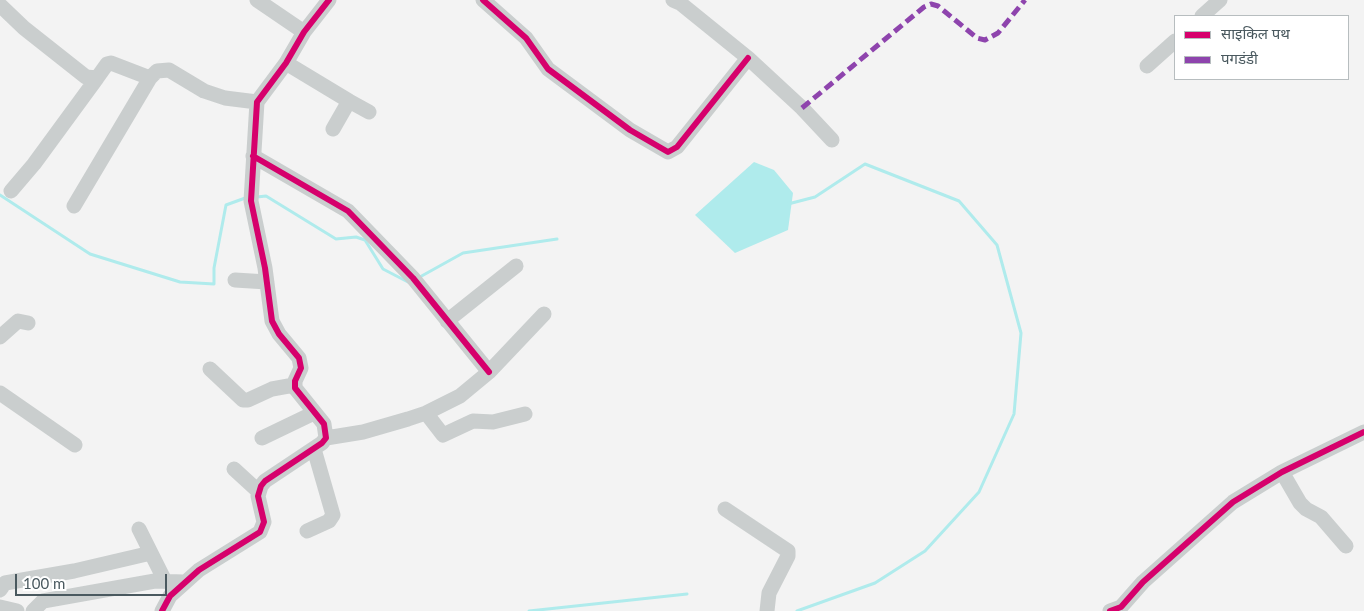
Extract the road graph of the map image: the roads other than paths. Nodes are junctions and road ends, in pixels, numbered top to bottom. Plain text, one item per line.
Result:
1 (257, 0) edge
2 (329, 0) edge
3 (483, 0) edge
4 (673, 0) edge
5 (1220, 0) edge
6 (0, 5) edge
7 (1203, 15) edge
8 (304, 32) junction
9 (1174, 41) edge
10 (748, 58) junction
11 (286, 63) junction
12 (1147, 66) dead end
13 (97, 78) junction
14 (150, 78) junction
15 (349, 101) junction
16 (257, 102) junction
17 (369, 112) dead end
18 (333, 129) dead end
19 (832, 140) dead end
20 (253, 156) junction
21 (11, 191) dead end
22 (74, 206) dead end
23 (516, 266) dead end
24 (235, 280) dead end
25 (267, 282) junction
26 (544, 314) dead end
27 (447, 321) junction
28 (28, 323) dead end
29 (0, 337) edge
30 (210, 369) dead end
31 (489, 372) junction
32 (294, 384) junction
33 (0, 393) edge
34 (314, 413) junction
35 (426, 413) junction
36 (525, 414) dead end
37 (1364, 432) edge
38 (262, 438) dead end
39 (326, 438) junction
40 (75, 445) dead end
41 (314, 449) junction
42 (234, 468) dead end
43 (1282, 472) junction
44 (258, 491) junction
45 (726, 509) dead end
46 (139, 529) dead end
47 (307, 531) dead end
48 (1346, 546) dead end
49 (151, 553) junction
50 (165, 581) junction
51 (183, 582) junction
52 (0, 590) edge
53 (0, 606) edge
54 (17, 611) edge
55 (33, 611) edge
56 (162, 611) edge
57 (767, 611) edge
58 (1110, 611) edge

1 - 8 street
2 - 8 street
3 - 10 street
4 - 10 street
5 - 7 street
6 - 13 street
8 - 11 street
9 - 12 street
10 - 19 street
11 - 15 street
11 - 16 street
13 - 14 street
13 - 21 street
14 - 16 street
14 - 22 street
15 - 17 street
15 - 18 street
16 - 20 street
20 - 25 street
20 - 27 street
23 - 27 street
24 - 25 street
25 - 32 street
26 - 31 street
27 - 31 street
28 - 29 street
30 - 32 street
31 - 35 street
32 - 34 street
33 - 40 street
34 - 38 street
34 - 39 street
35 - 36 street
35 - 39 street
37 - 43 street
39 - 41 street
41 - 44 street
41 - 47 street
42 - 44 street
43 - 48 street
43 - 58 street
44 - 51 street
45 - 57 street
46 - 49 street
49 - 50 street
49 - 52 street
50 - 51 street
50 - 55 street
51 - 56 street
53 - 54 street

